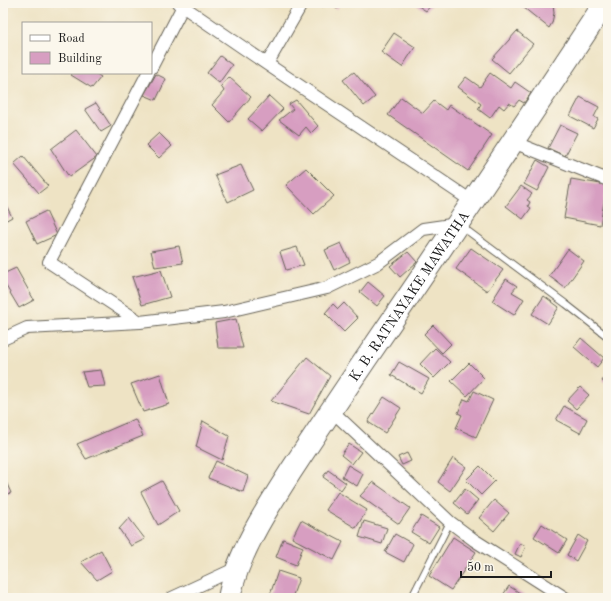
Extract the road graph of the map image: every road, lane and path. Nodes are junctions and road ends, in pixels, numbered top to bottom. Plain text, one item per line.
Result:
1 (302, 3) edge
2 (605, 3) edge
3 (180, 5) edge
4 (267, 64) junction
5 (152, 66) edge
6 (147, 74) edge
7 (513, 142) junction
8 (608, 180) edge
9 (473, 202) junction
10 (458, 224) junction
11 (140, 322) junction
12 (608, 337) edge
13 (3, 339) edge
14 (331, 410) junction
15 (450, 522) junction
16 (239, 567) junction
17 (414, 593) dead end
18 (172, 598) edge
19 (229, 598) edge
20 (566, 598) edge

1 - 4 street
2 - 7 highway, K. B. RATNAYAKE MAWATHA
3 - 4 street
3 - 5 street
4 - 9 street
6 - 11 street
7 - 8 street
7 - 9 highway, K. B. RATNAYAKE MAWATHA
9 - 10 highway, K. B. RATNAYAKE MAWATHA
10 - 11 street
10 - 12 lane
10 - 14 highway, K. B. RATNAYAKE MAWATHA
11 - 13 street
14 - 15 street
14 - 16 highway, K. B. RATNAYAKE MAWATHA
15 - 17 lane
15 - 20 street
16 - 18 street
16 - 19 highway, K. B. RATNAYAKE MAWATHA

